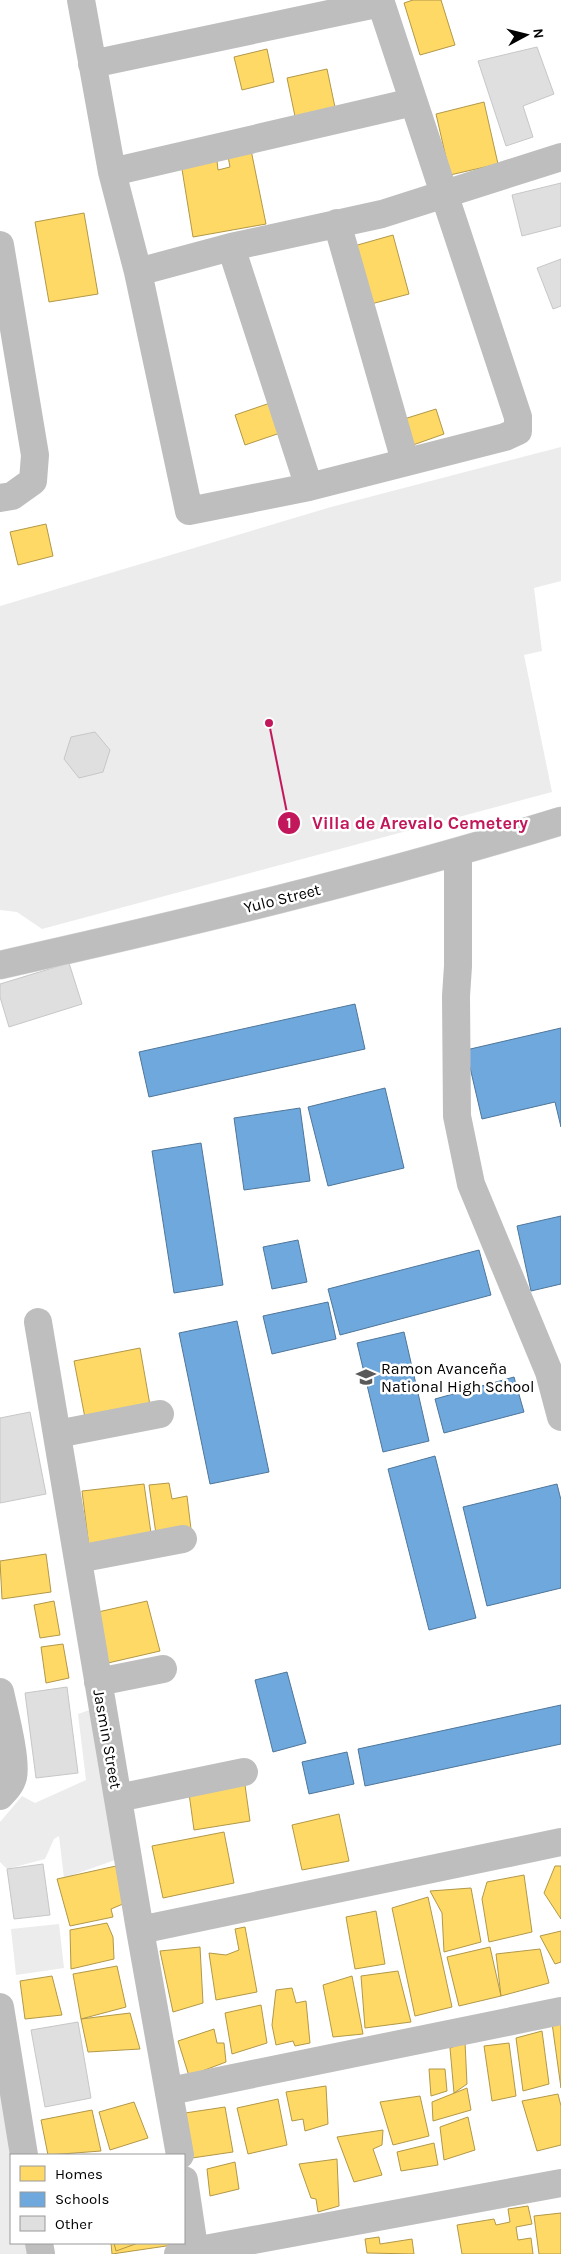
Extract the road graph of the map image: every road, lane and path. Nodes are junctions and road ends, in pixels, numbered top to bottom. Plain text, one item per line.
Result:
1 (81, 0) edge
2 (380, 2) edge
3 (92, 64) junction
4 (413, 102) junction
5 (561, 157) edge
6 (112, 172) junction
7 (444, 194) junction
8 (337, 223) junction
9 (0, 246) edge
10 (231, 247) junction
11 (138, 272) junction
12 (405, 461) junction
13 (309, 487) junction
14 (0, 498) edge
15 (561, 821) edge
16 (458, 853) junction
17 (0, 965) edge
18 (38, 1322) dead end
19 (555, 1371) edge
20 (160, 1414) dead end
21 (561, 1416) edge
22 (56, 1434) junction
23 (183, 1538) dead end
24 (78, 1559) junction
25 (163, 1669) dead end
26 (98, 1682) junction
27 (0, 1692) edge
28 (244, 1772) dead end
29 (0, 1796) edge
30 (118, 1798) junction
31 (561, 1842) edge
32 (140, 1930) junction
33 (0, 2007) edge
34 (561, 2011) edge
35 (170, 2091) junction
36 (24, 2154) edge
37 (180, 2154) edge
38 (561, 2183) edge
39 (185, 2195) edge
40 (189, 2253) edge

1 - 3 street
2 - 3 street
2 - 4 street
3 - 6 street
4 - 6 street
4 - 7 street
5 - 7 street
6 - 11 street
7 - 8 street
7 - 12 street
8 - 10 street
8 - 12 street
9 - 14 street
10 - 11 street
10 - 13 street
11 - 13 street
12 - 13 street
15 - 16 street, Yulo Street
16 - 17 street, Yulo Street
16 - 19 street
18 - 22 street, Jasmin Street
19 - 21 street
20 - 22 street
22 - 24 street, Jasmin Street
23 - 24 street
24 - 26 street, Jasmin Street
25 - 26 street
26 - 30 street, Jasmin Street
27 - 29 street
28 - 30 street
30 - 32 street, Jasmin Street
31 - 32 street
32 - 35 street, Jasmin Street
33 - 36 street
34 - 35 street
35 - 37 street, Jasmin Street
38 - 40 street
39 - 40 street

